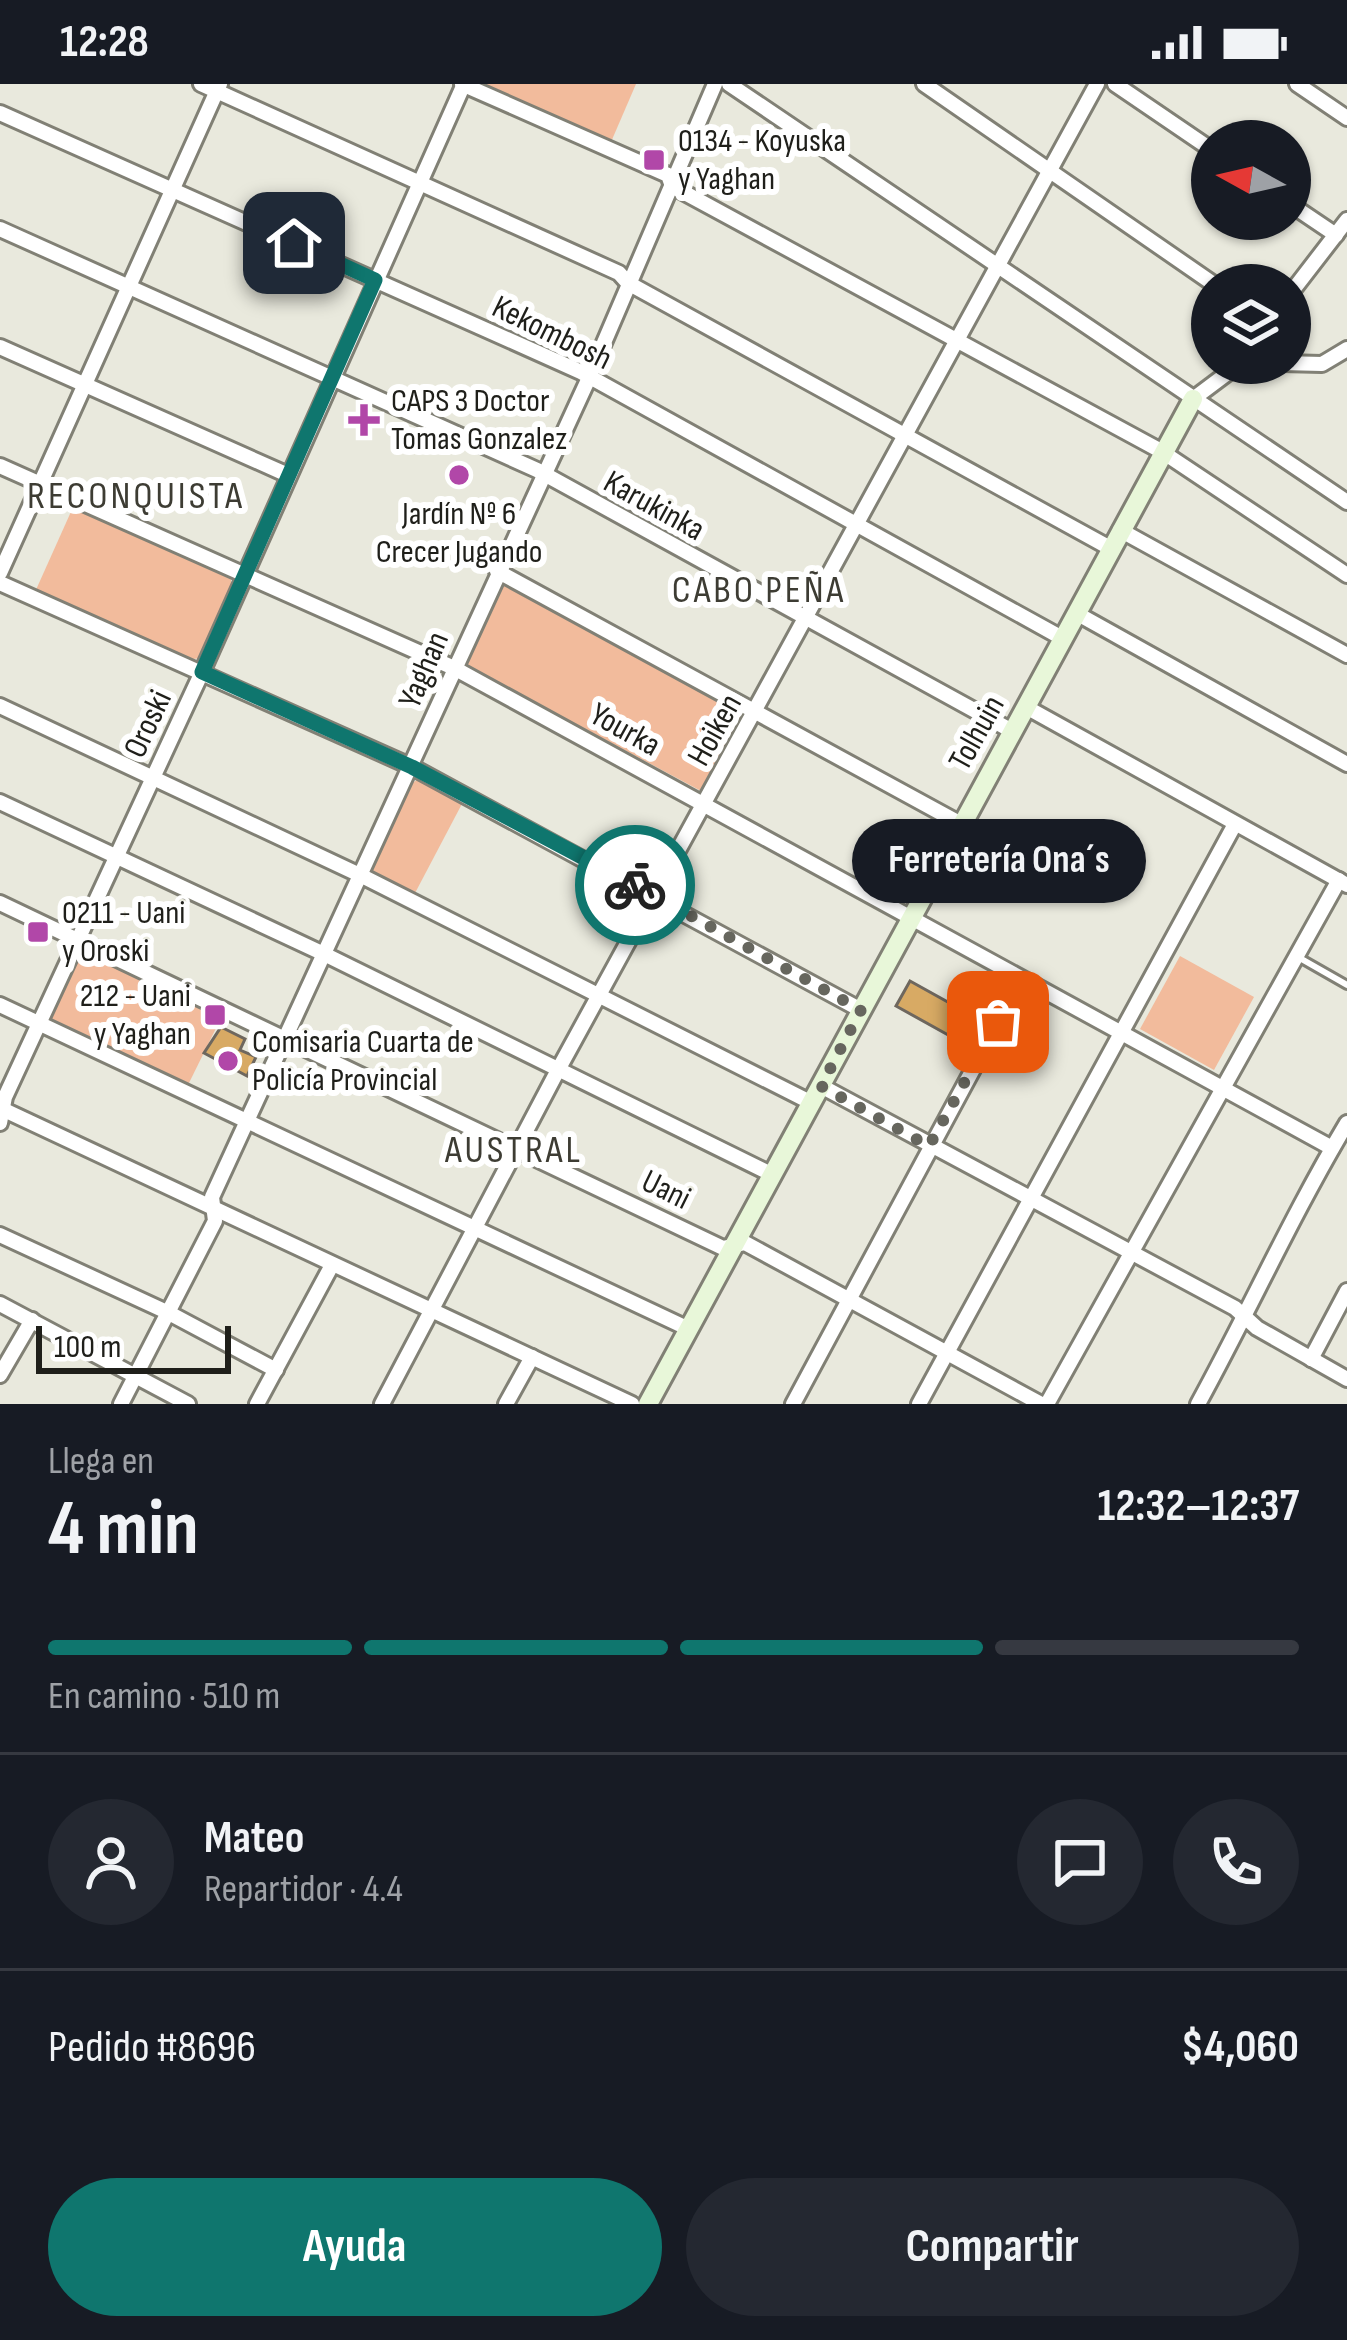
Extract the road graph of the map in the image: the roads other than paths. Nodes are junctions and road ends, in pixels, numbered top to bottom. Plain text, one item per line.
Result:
1 (201, 84) edge
2 (463, 84) edge
3 (715, 84) edge
4 (729, 84) edge
5 (924, 84) edge
6 (1097, 84) edge
7 (1115, 84) edge
8 (1297, 84) edge
9 (218, 87) edge
10 (0, 112) edge
11 (1347, 118) edge
12 (1191, 136) edge
13 (1050, 169) junction
14 (418, 182) junction
15 (672, 186) junction
16 (173, 188) junction
17 (1311, 218) edge
18 (1347, 220) edge
19 (0, 229) edge
20 (1336, 235) junction
21 (997, 264) junction
22 (1311, 267) edge
23 (1191, 268) edge
24 (375, 280) junction
25 (628, 283) junction
26 (129, 285) junction
27 (956, 341) junction
28 (0, 347) edge
29 (1347, 349) edge
30 (1311, 364) edge
31 (332, 377) junction
32 (588, 380) junction
33 (85, 384) junction
34 (1213, 384) edge
35 (1193, 399) junction
36 (906, 433) junction
37 (1161, 451) junction
38 (0, 466) edge
39 (288, 475) junction
40 (543, 476) junction
41 (40, 484) junction
42 (1347, 502) edge
43 (856, 526) junction
44 (1115, 539) junction
45 (497, 572) junction
46 (0, 574) edge
47 (245, 574) junction
48 (1347, 574) edge
49 (0, 583) edge
50 (1076, 613) junction
51 (806, 619) junction
52 (1062, 638) junction
53 (1347, 655) edge
54 (454, 668) junction
55 (202, 672) junction
56 (0, 706) edge
57 (1026, 707) junction
58 (757, 712) junction
59 (1012, 730) junction
60 (1347, 764) edge
61 (412, 767) junction
62 (153, 778) junction
63 (0, 802) edge
64 (704, 804) junction
65 (962, 824) junction
66 (1234, 824) junction
67 (116, 856) junction
68 (362, 876) junction
69 (1343, 883) edge
70 (655, 896) junction
71 (0, 903) edge
72 (910, 917) junction
73 (76, 938) junction
74 (324, 954) junction
75 (1296, 956) junction
76 (1021, 980) junction
77 (1347, 986) edge
78 (601, 994) junction
79 (0, 1005) edge
80 (861, 1010) junction
81 (38, 1023) junction
82 (1122, 1034) junction
83 (286, 1036) junction
84 (558, 1070) junction
85 (1221, 1087) junction
86 (816, 1094) junction
87 (1, 1113) edge
88 (247, 1121) junction
89 (1342, 1136) edge
90 (929, 1146) junction
91 (517, 1149) junction
92 (773, 1175) junction
93 (1032, 1199) junction
94 (212, 1208) junction
95 (474, 1227) junction
96 (0, 1235) edge
97 (734, 1246) junction
98 (1130, 1253) junction
99 (332, 1265) junction
100 (1347, 1292) edge
101 (847, 1300) junction
102 (0, 1304) edge
103 (434, 1310) junction
104 (169, 1313) junction
105 (1242, 1316) junction
106 (32, 1320) junction
107 (688, 1329) junction
108 (947, 1352) junction
109 (532, 1357) junction
110 (1310, 1359) junction
111 (276, 1370) junction
112 (0, 1375) edge
113 (137, 1376) junction
114 (1347, 1379) edge
115 (121, 1404) edge
116 (188, 1404) edge
117 (257, 1404) edge
118 (382, 1404) edge
119 (506, 1404) edge
120 (632, 1404) edge
121 (648, 1404) edge
122 (793, 1404) edge
123 (919, 1404) edge
124 (1044, 1404) edge
125 (1198, 1404) edge

1 - 9 street
2 - 14 street, Oroski
2 - 15 street
3 - 15 street, Yaghan
4 - 21 street
5 - 13 street
6 - 13 street, Hoiken
7 - 12 street
8 - 11 street
9 - 14 street
9 - 16 street
10 - 16 street, Kekombosh
13 - 21 street, Hoiken
13 - 23 street
14 - 24 street, Oroski
14 - 25 street
15 - 25 street, Yaghan
15 - 27 street
16 - 24 street, Kekombosh
16 - 26 street
17 - 20 street
18 - 20 street
19 - 26 street, Karukinka
20 - 22 street
21 - 27 street, Hoiken
21 - 35 street
24 - 31 street, Oroski
24 - 32 street, Kekombosh
25 - 32 street, Yaghan
25 - 36 street
26 - 31 street, Karukinka
26 - 33 street
27 - 36 street, Hoiken
27 - 37 street
28 - 33 street
29 - 30 street
31 - 39 street, Oroski
31 - 40 street, Karukinka
32 - 40 street, Yaghan
32 - 43 street, Kekombosh
33 - 39 street
33 - 41 street
34 - 35 street, Tolhuin
35 - 37 street, Tolhuin
35 - 42 street
36 - 43 street, Hoiken
36 - 44 street
37 - 44 street, Tolhuin
37 - 48 street
38 - 41 street, Yourka
39 - 47 street, Oroski
40 - 45 street, Yaghan
40 - 51 street, Karukinka
41 - 46 street
41 - 47 street, Yourka
43 - 51 street, Hoiken
43 - 52 street, Kekombosh
44 - 50 street, Tolhuin
44 - 53 street
45 - 54 street, Yaghan
45 - 58 street
47 - 54 street, Yourka
47 - 55 street, Oroski
49 - 55 street
50 - 52 street, Tolhuin
50 - 60 street
51 - 58 street, Hoiken
51 - 59 street, Karukinka
52 - 57 street, Tolhuin
54 - 61 street, Yaghan
54 - 64 street, Yourka
55 - 61 street
55 - 62 street, Oroski
56 - 62 street
57 - 59 street, Tolhuin
57 - 66 street
58 - 64 street, Hoiken
58 - 65 street
59 - 65 street, Tolhuin
61 - 68 street, Yaghan
61 - 70 street
62 - 67 street, Oroski
62 - 68 street
63 - 67 street
64 - 70 street, Hoiken
64 - 72 street, Yourka
65 - 72 street, Tolhuin
66 - 69 street
66 - 82 street
67 - 73 street, Oroski
67 - 74 street
68 - 74 street, Yaghan
68 - 78 street
69 - 75 street
70 - 78 street, Hoiken
70 - 80 street
71 - 73 street, Uani
72 - 76 street, Yourka
72 - 80 street, Tolhuin
73 - 81 street, Oroski
73 - 83 street, Uani
74 - 83 street, Yaghan
74 - 84 street
75 - 77 lane
75 - 85 street
76 - 82 street, Yourka
76 - 90 street
78 - 84 street, Hoiken
78 - 86 street
79 - 81 street
80 - 86 street, Tolhuin
81 - 87 street, Oroski
81 - 88 street
82 - 85 street, Yourka
82 - 93 street
83 - 88 street, Yaghan
83 - 91 street, Uani
84 - 91 street, Hoiken
84 - 92 street
85 - 89 street, Yourka
85 - 98 street
86 - 90 street
86 - 92 street, Tolhuin
87 - 94 street
88 - 94 street, Yaghan
88 - 95 street
89 - 105 street
90 - 93 street
90 - 101 street
91 - 95 street, Hoiken
91 - 97 street, Uani
92 - 97 street, Tolhuin
93 - 98 street
93 - 108 street
94 - 99 street
94 - 104 street, Yaghan
95 - 103 street, Hoiken
95 - 107 street
96 - 104 street
97 - 101 street, Uani
97 - 107 street, Tolhuin
98 - 105 street
98 - 124 street
99 - 103 street
99 - 111 street
100 - 110 street
101 - 108 street, Uani
101 - 122 street
102 - 106 street
103 - 109 street
103 - 118 street, Hoiken
104 - 111 street
104 - 113 street, Yaghan
105 - 110 street
105 - 125 street
106 - 112 street
106 - 113 street
107 - 121 street, Tolhuin
108 - 123 street
108 - 124 street, Uani
109 - 119 street
109 - 120 street
110 - 114 street
111 - 117 street
113 - 115 street, Yaghan
113 - 116 street

